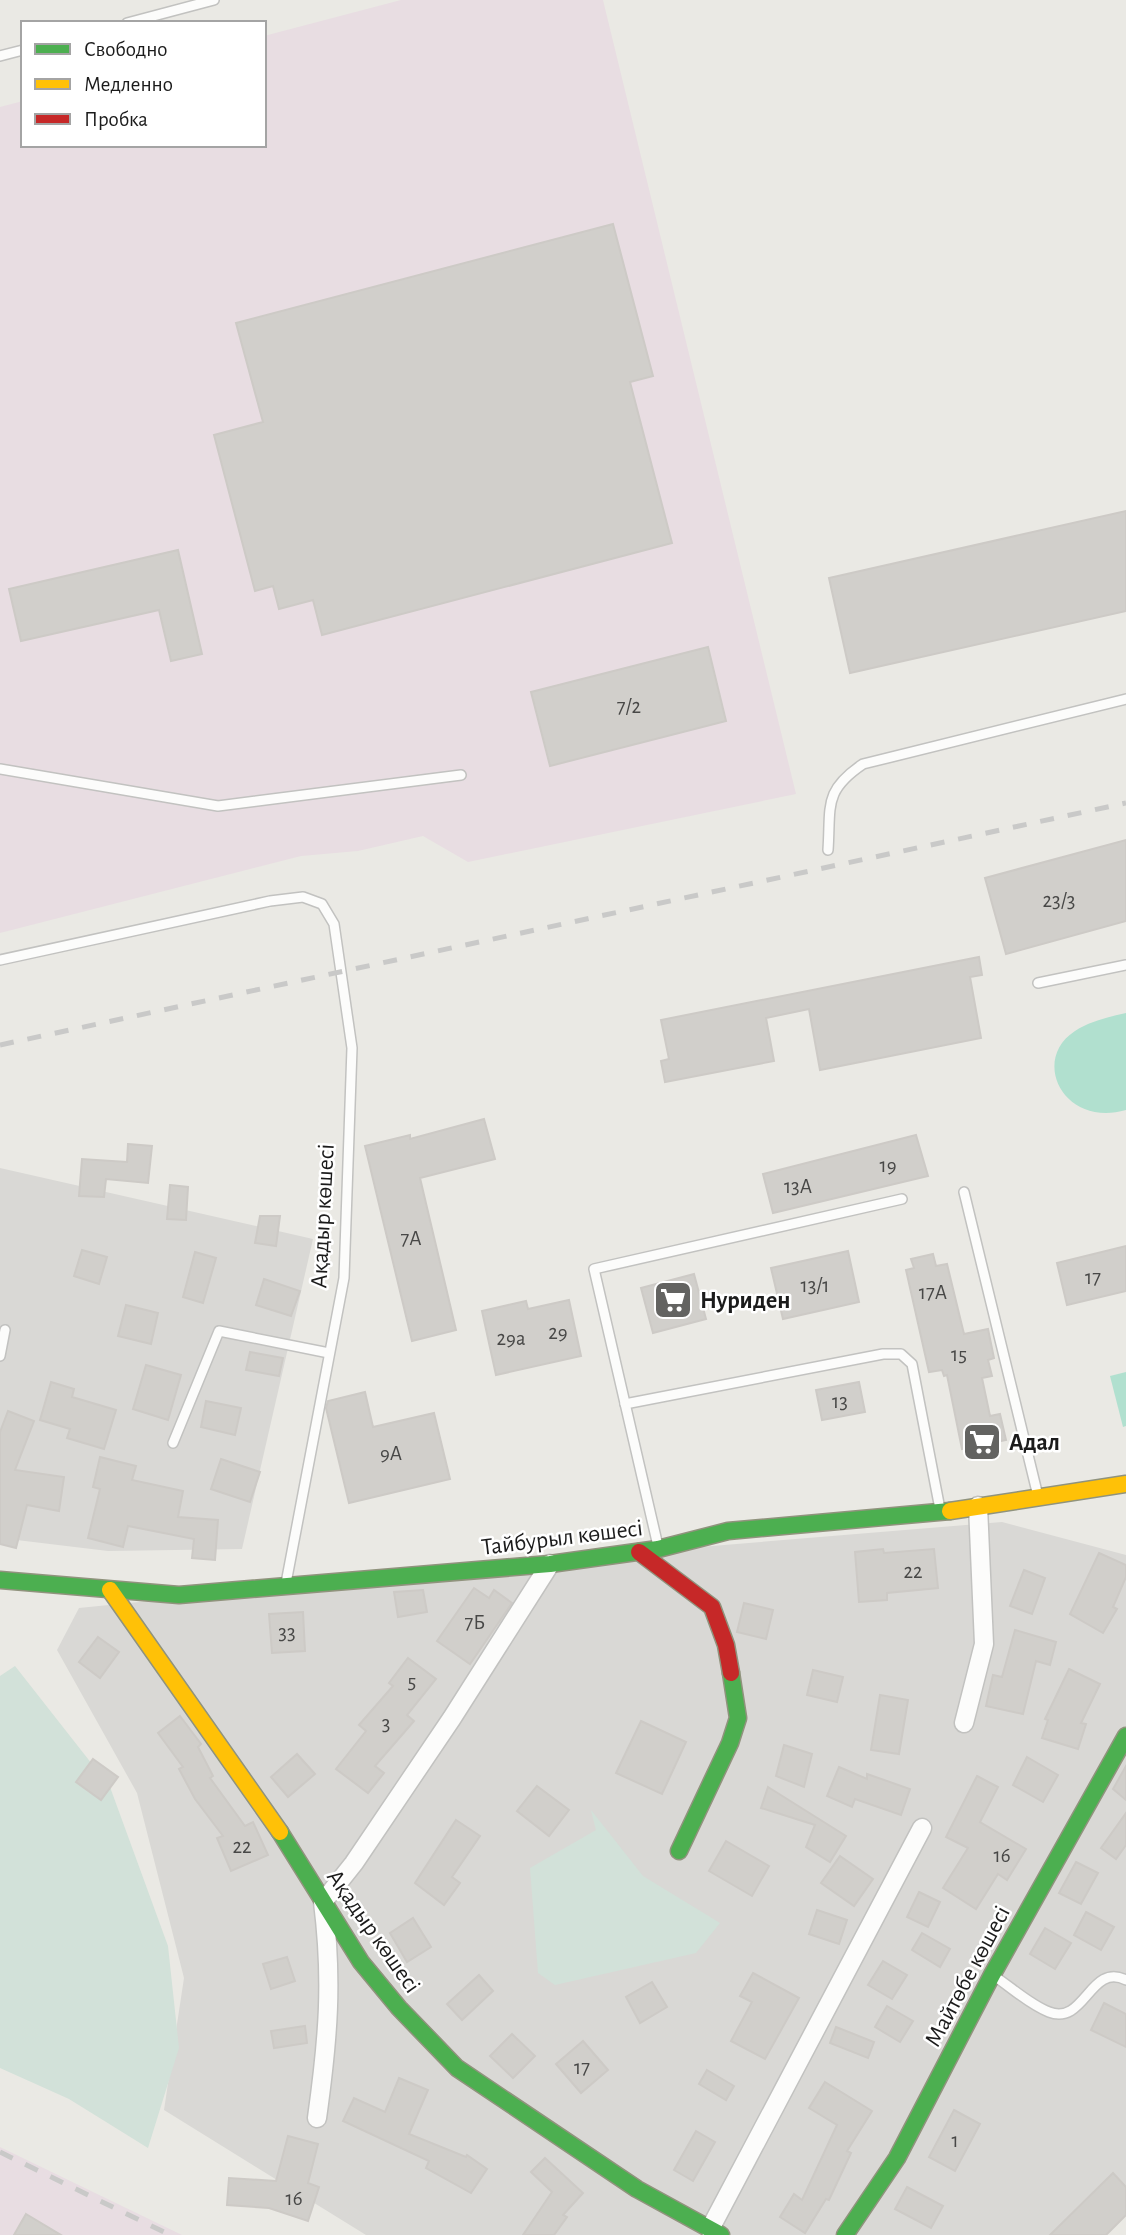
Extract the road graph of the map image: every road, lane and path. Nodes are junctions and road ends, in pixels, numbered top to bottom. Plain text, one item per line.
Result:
1 (214, 0) edge
2 (135, 21) edge
3 (21, 51) edge
4 (0, 56) edge
5 (1126, 699) edge
6 (0, 769) edge
7 (461, 775) dead end
8 (828, 850) dead end
9 (0, 960) edge
10 (1126, 965) edge
11 (1038, 983) dead end
12 (964, 1192) dead end
13 (902, 1199) dead end
14 (5, 1330) dead end
15 (329, 1353) junction
16 (0, 1356) edge
17 (625, 1404) junction
18 (173, 1443) dead end
19 (1126, 1484) edge
20 (1039, 1497) junction
21 (978, 1506) junction
22 (941, 1512) junction
23 (658, 1549) junction
24 (639, 1552) junction
25 (551, 1564) junction
26 (0, 1580) edge
27 (286, 1584) junction
28 (110, 1590) junction
29 (964, 1723) dead end
30 (1126, 1736) edge
31 (922, 1828) dead end
32 (679, 1851) dead end
33 (323, 1902) junction
34 (992, 1975) junction
35 (1126, 1980) edge
36 (317, 2118) dead end
37 (715, 2232) edge
38 (845, 2235) edge

1 - 2 lane
3 - 4 lane
5 - 8 lane
6 - 7 lane
9 - 15 lane, Ақадыр көшесі
10 - 11 lane
12 - 20 lane
13 - 17 lane
14 - 16 lane
15 - 18 lane
15 - 27 lane, Ақадыр көшесі
17 - 22 lane
17 - 23 lane
19 - 20 street, Тайбурыл көшесі
20 - 21 street, Тайбурыл көшесі
21 - 22 street, Тайбурыл көшесі
21 - 29 street
22 - 23 street, Тайбурыл көшесі
23 - 24 street, Тайбурыл көшесі
24 - 25 street, Тайбурыл көшесі
24 - 32 street
25 - 27 street, Тайбурыл көшесі
25 - 33 street
26 - 28 street, Тайбурыл көшесі
27 - 28 street, Тайбурыл көшесі
28 - 33 street, Ақадыр көшесі
30 - 34 street, Майтөбе көшесі
31 - 37 street
33 - 36 street
33 - 37 street, Ақадыр көшесі
34 - 35 lane
34 - 38 street, Майтөбе көшесі

